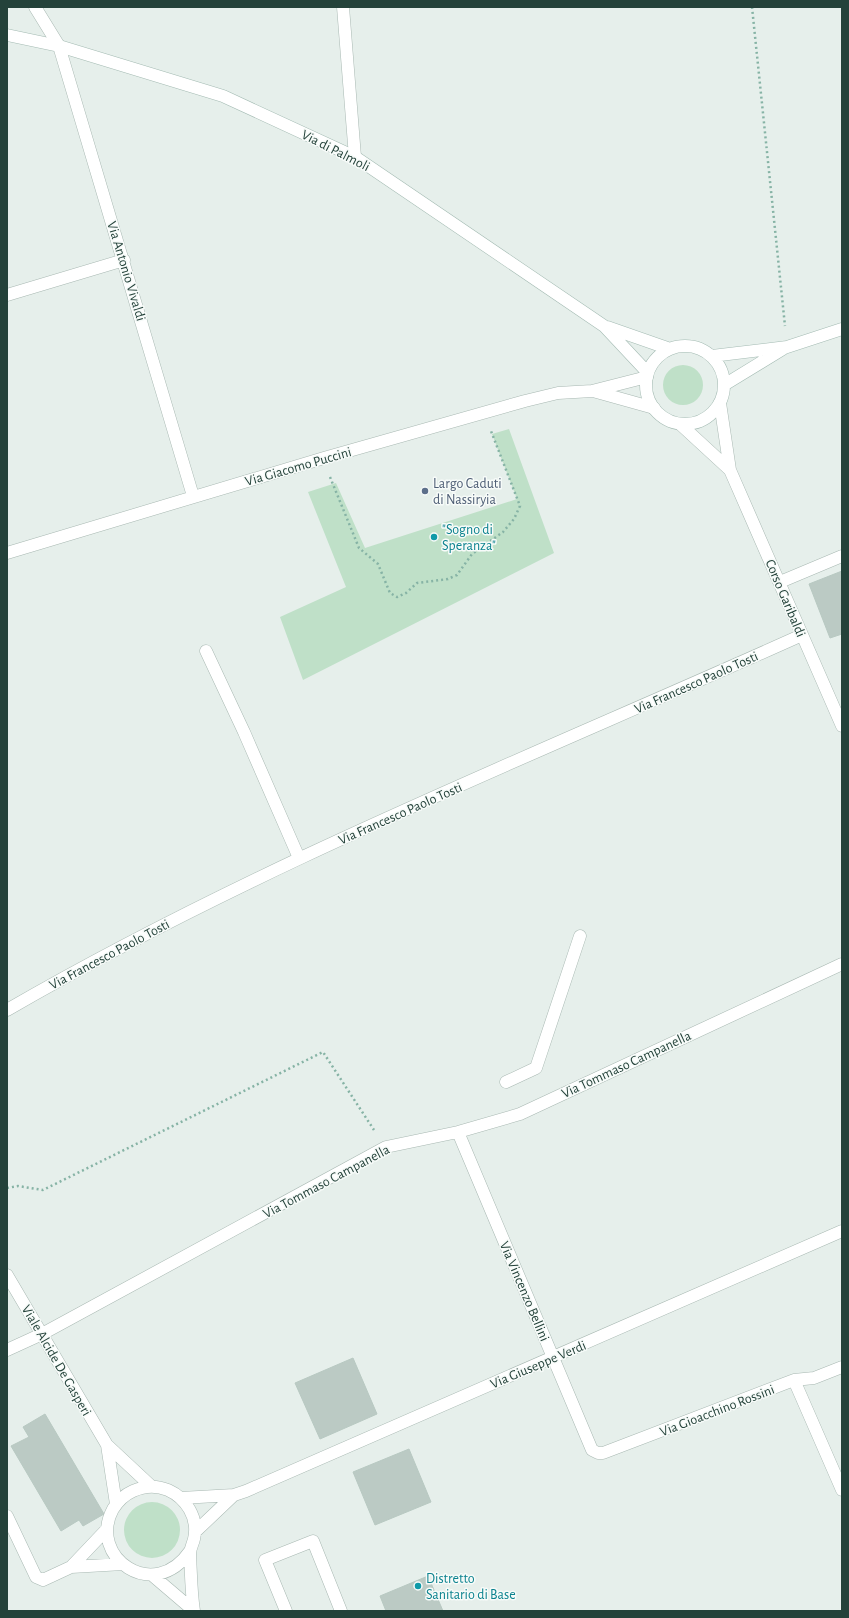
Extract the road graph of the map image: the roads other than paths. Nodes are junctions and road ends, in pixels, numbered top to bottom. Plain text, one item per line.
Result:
1 (35, 7) edge
2 (343, 7) edge
3 (7, 35) edge
4 (59, 46) junction
5 (355, 157) junction
6 (124, 260) junction
7 (7, 295) edge
8 (604, 326) junction
9 (842, 329) edge
10 (787, 347) junction
11 (670, 349) junction
12 (712, 356) junction
13 (648, 375) junction
14 (724, 385) junction
15 (592, 391) junction
16 (720, 403) junction
17 (654, 408) junction
18 (680, 424) junction
19 (730, 470) junction
20 (193, 496) junction
21 (7, 553) edge
22 (842, 556) edge
23 (780, 582) junction
24 (802, 635) junction
25 (206, 651) dead end
26 (842, 726) edge
27 (299, 858) junction
28 (580, 936) dead end
29 (842, 964) edge
30 (7, 1010) edge
31 (506, 1082) dead end
32 (458, 1132) junction
33 (842, 1231) edge
34 (7, 1275) edge
35 (42, 1334) junction
36 (7, 1350) edge
37 (554, 1358) junction
38 (842, 1367) edge
39 (794, 1380) junction
40 (107, 1445) junction
41 (592, 1450) joint
42 (151, 1486) junction
43 (842, 1490) edge
44 (234, 1495) junction
45 (181, 1498) junction
46 (116, 1504) junction
47 (7, 1516) edge
48 (107, 1529) junction
49 (195, 1532) junction
50 (190, 1551) junction
51 (123, 1564) junction
52 (71, 1567) junction
53 (152, 1575) junction
54 (193, 1611) edge
55 (286, 1611) edge
56 (341, 1611) edge

1 - 4 street, Via Antonio Vivaldi
2 - 5 street
3 - 4 street, Via di Palmoli
4 - 5 street, Via di Palmoli
4 - 6 street, Via Antonio Vivaldi
5 - 8 street, Via di Palmoli
6 - 7 street
6 - 20 street, Via Antonio Vivaldi
8 - 11 street, Via di Palmoli
8 - 13 street, Via di Palmoli
9 - 10 street
10 - 12 street
10 - 14 street
11 - 12 street
11 - 13 street
12 - 14 street
13 - 15 street, Via Giacomo Puccini
13 - 17 street
14 - 16 street
15 - 17 street, Via Giacomo Puccini
15 - 20 street, Via Giacomo Puccini
16 - 18 street
16 - 19 street, Corso Garibaldi
17 - 18 street
18 - 19 street, Corso Garibaldi
19 - 23 street, Corso Garibaldi
20 - 21 street, Via Giacomo Puccini
22 - 23 street
23 - 24 street, Corso Garibaldi
24 - 26 street, Corso Garibaldi
24 - 27 street, Via Francesco Paolo Tosti
25 - 27 street
27 - 30 street, Via Francesco Paolo Tosti
28 - 31 street
29 - 32 street, Via Tommaso Campanella
32 - 35 street, Via Tommaso Campanella
32 - 37 street, Via Vincenzo Bellini
33 - 37 street, Via Giuseppe Verdi
34 - 35 street, Viale Alcide De Gasperi
35 - 36 street, Via Tommaso Campanella
35 - 40 street, Viale Alcide De Gasperi
37 - 41 street, Via Vincenzo Bellini
37 - 44 street, Via Giuseppe Verdi
38 - 39 street, Via Gioacchino Rossini
39 - 41 street, Via Gioacchino Rossini
39 - 43 street
40 - 42 street, Viale Alcide De Gasperi
40 - 46 street, Viale Alcide De Gasperi
42 - 45 street
42 - 46 street
44 - 45 street, Via Giuseppe Verdi
44 - 49 street, Via Giuseppe Verdi
45 - 49 street
46 - 48 street
47 - 52 street
48 - 51 street
48 - 52 street
49 - 50 street
50 - 53 street
50 - 54 street
51 - 52 street
51 - 53 street
53 - 54 street
55 - 56 street

